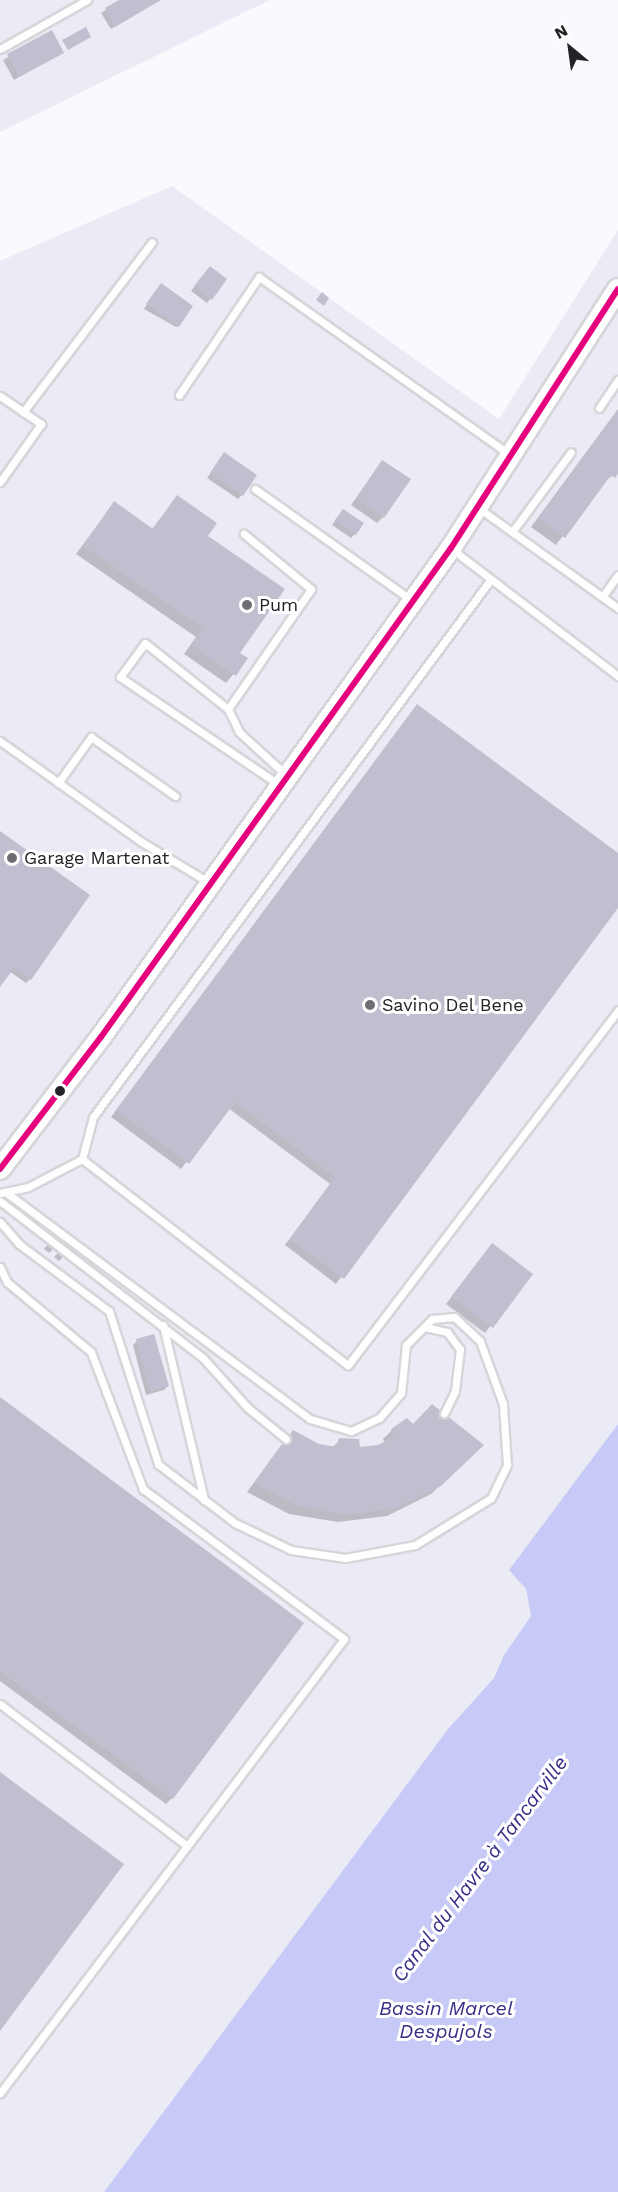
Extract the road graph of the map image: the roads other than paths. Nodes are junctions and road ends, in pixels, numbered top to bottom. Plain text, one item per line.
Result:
1 (87, 0) edge
2 (0, 49) edge
3 (152, 242) dead end
4 (615, 302) edge
5 (618, 380) edge
6 (179, 395) dead end
7 (0, 396) edge
8 (599, 408) dead end
9 (22, 412) junction
10 (571, 452) dead end
11 (511, 456) junction
12 (0, 482) edge
13 (255, 489) dead end
14 (477, 507) junction
15 (512, 532) junction
16 (244, 534) dead end
17 (451, 548) junction
18 (618, 575) edge
19 (491, 579) junction
20 (602, 597) junction
21 (413, 602) junction
22 (618, 608) edge
23 (618, 676) edge
24 (228, 709) junction
25 (0, 741) edge
26 (285, 782) junction
27 (58, 783) junction
28 (175, 796) dead end
29 (212, 884) junction
30 (618, 1010) edge
31 (3, 1159) edge
32 (82, 1159) junction
33 (2, 1192) edge
34 (0, 1201) edge
35 (0, 1222) edge
36 (0, 1267) edge
37 (163, 1325) junction
38 (425, 1327) junction
39 (444, 1414) dead end
40 (286, 1440) dead end
41 (204, 1500) junction
42 (0, 1704) edge
43 (187, 1846) junction
44 (0, 2093) edge

1 - 2 lane
3 - 9 lane
4 - 11 main road
5 - 8 lane
6 - 11 lane
7 - 9 lane
9 - 12 lane
10 - 15 lane
11 - 14 main road
13 - 21 lane
14 - 15 lane
14 - 17 main road
15 - 20 lane
16 - 24 lane
17 - 19 lane
17 - 21 main road
18 - 20 lane
19 - 23 lane
19 - 32 lane
20 - 22 lane
21 - 26 main road
24 - 26 lane
24 - 26 lane
25 - 27 lane
26 - 29 main road
27 - 28 lane
27 - 29 lane
29 - 31 main road
30 - 32 lane
32 - 33 lane
33 - 38 lane
34 - 37 lane
35 - 41 lane
36 - 43 lane
37 - 40 lane
37 - 41 lane
38 - 39 lane
38 - 41 lane
42 - 43 lane
43 - 44 lane

